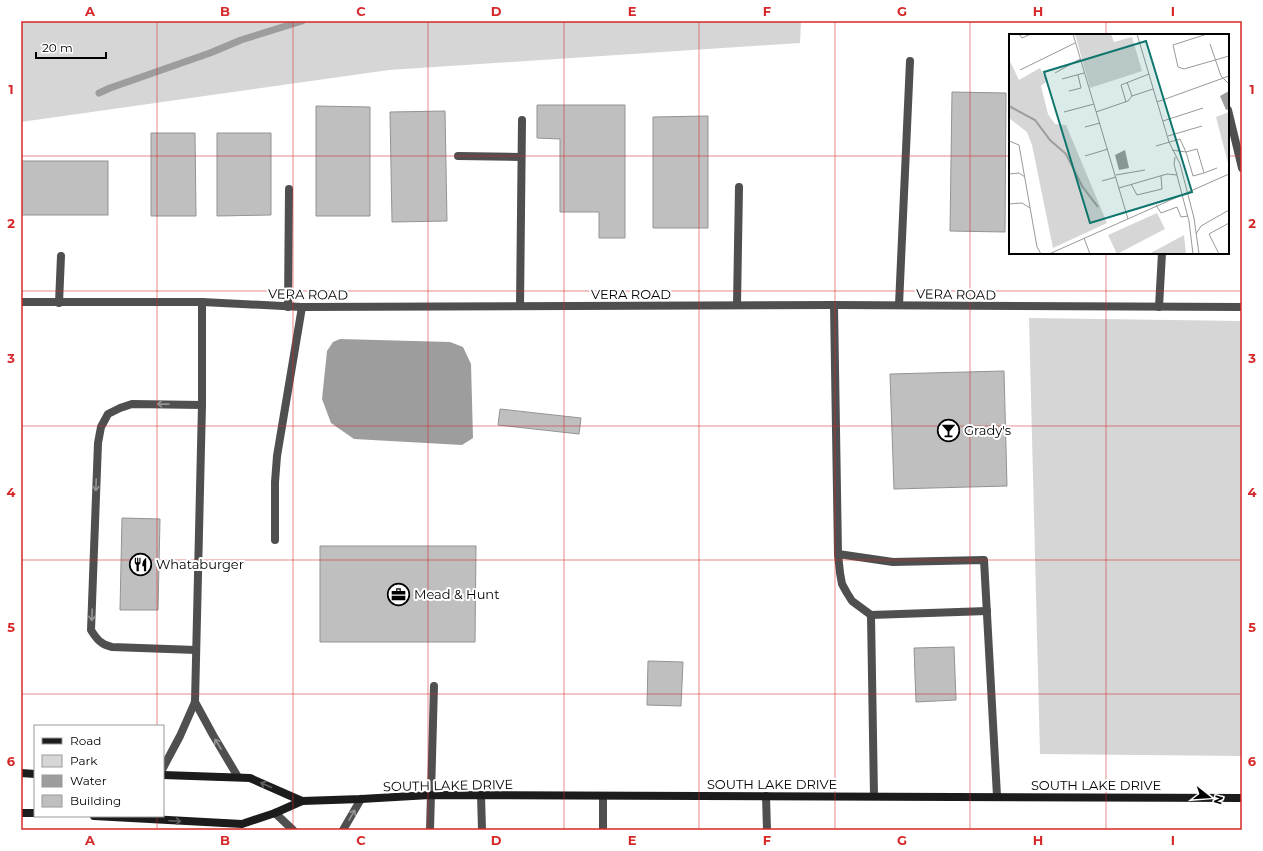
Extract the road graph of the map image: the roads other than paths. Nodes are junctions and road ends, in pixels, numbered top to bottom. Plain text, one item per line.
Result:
1 (910, 61) dead end
2 (1229, 114) edge
3 (522, 120) dead end
4 (458, 156) dead end
5 (521, 157) junction
6 (1242, 168) edge
7 (739, 187) dead end
8 (289, 189) dead end
9 (1162, 254) edge
10 (61, 256) dead end
11 (21, 302) edge
12 (202, 302) junction
13 (59, 303) junction
14 (737, 305) junction
15 (834, 305) junction
16 (520, 306) junction
17 (899, 306) junction
18 (288, 307) junction
19 (302, 307) junction
20 (1159, 307) junction
21 (1242, 307) edge
22 (202, 405) junction
23 (275, 540) dead end
24 (838, 554) junction
25 (987, 611) junction
26 (871, 615) junction
27 (196, 650) junction
28 (434, 686) dead end
29 (195, 702) junction
30 (164, 766) edge
31 (21, 773) edge
32 (34, 774) edge
33 (164, 775) edge
34 (238, 777) junction
35 (430, 795) junction
36 (481, 795) junction
37 (603, 796) junction
38 (766, 796) junction
39 (874, 796) junction
40 (997, 796) junction
41 (1242, 798) edge
42 (361, 799) junction
43 (302, 800) junction
44 (21, 813) edge
45 (34, 813) edge
46 (275, 813) junction
47 (112, 817) edge
48 (293, 830) edge
49 (343, 830) edge
50 (430, 830) edge
51 (482, 830) edge
52 (603, 830) edge
53 (767, 830) edge

1 - 17 street
2 - 6 street
3 - 5 street
4 - 5 street
5 - 16 street
7 - 14 street
8 - 18 street
9 - 20 street
10 - 13 street
11 - 13 street, VERA ROAD
12 - 13 street, VERA ROAD
12 - 18 street, VERA ROAD
12 - 22 street
14 - 15 street, VERA ROAD
14 - 16 street, VERA ROAD
15 - 17 street, VERA ROAD
15 - 24 street
16 - 19 street, VERA ROAD
17 - 20 street, VERA ROAD
18 - 19 street, VERA ROAD
19 - 23 street
20 - 21 street, VERA ROAD
22 - 27 street
22 -> 27 street
24 - 25 street
24 - 26 street
25 - 26 street
25 - 40 street
26 - 39 street
27 - 29 street
28 - 35 street
29 - 30 street
34 -> 29 street
31 - 32 main road
33 - 34 main road, SOUTH LAKE DRIVE
43 -> 34 main road, SOUTH LAKE DRIVE
35 - 36 main road, SOUTH LAKE DRIVE
35 - 42 main road, SOUTH LAKE DRIVE
35 - 50 street
36 - 37 main road, SOUTH LAKE DRIVE
36 - 51 street
37 - 38 main road, SOUTH LAKE DRIVE
37 - 52 street
38 - 39 main road, SOUTH LAKE DRIVE
38 - 53 street
39 - 40 main road, SOUTH LAKE DRIVE
40 - 41 main road, SOUTH LAKE DRIVE
42 - 43 main road, SOUTH LAKE DRIVE
49 -> 42 street
43 - 46 main road, SOUTH LAKE DRIVE
44 - 45 main road
47 -> 46 main road, SOUTH LAKE DRIVE
46 - 48 street

